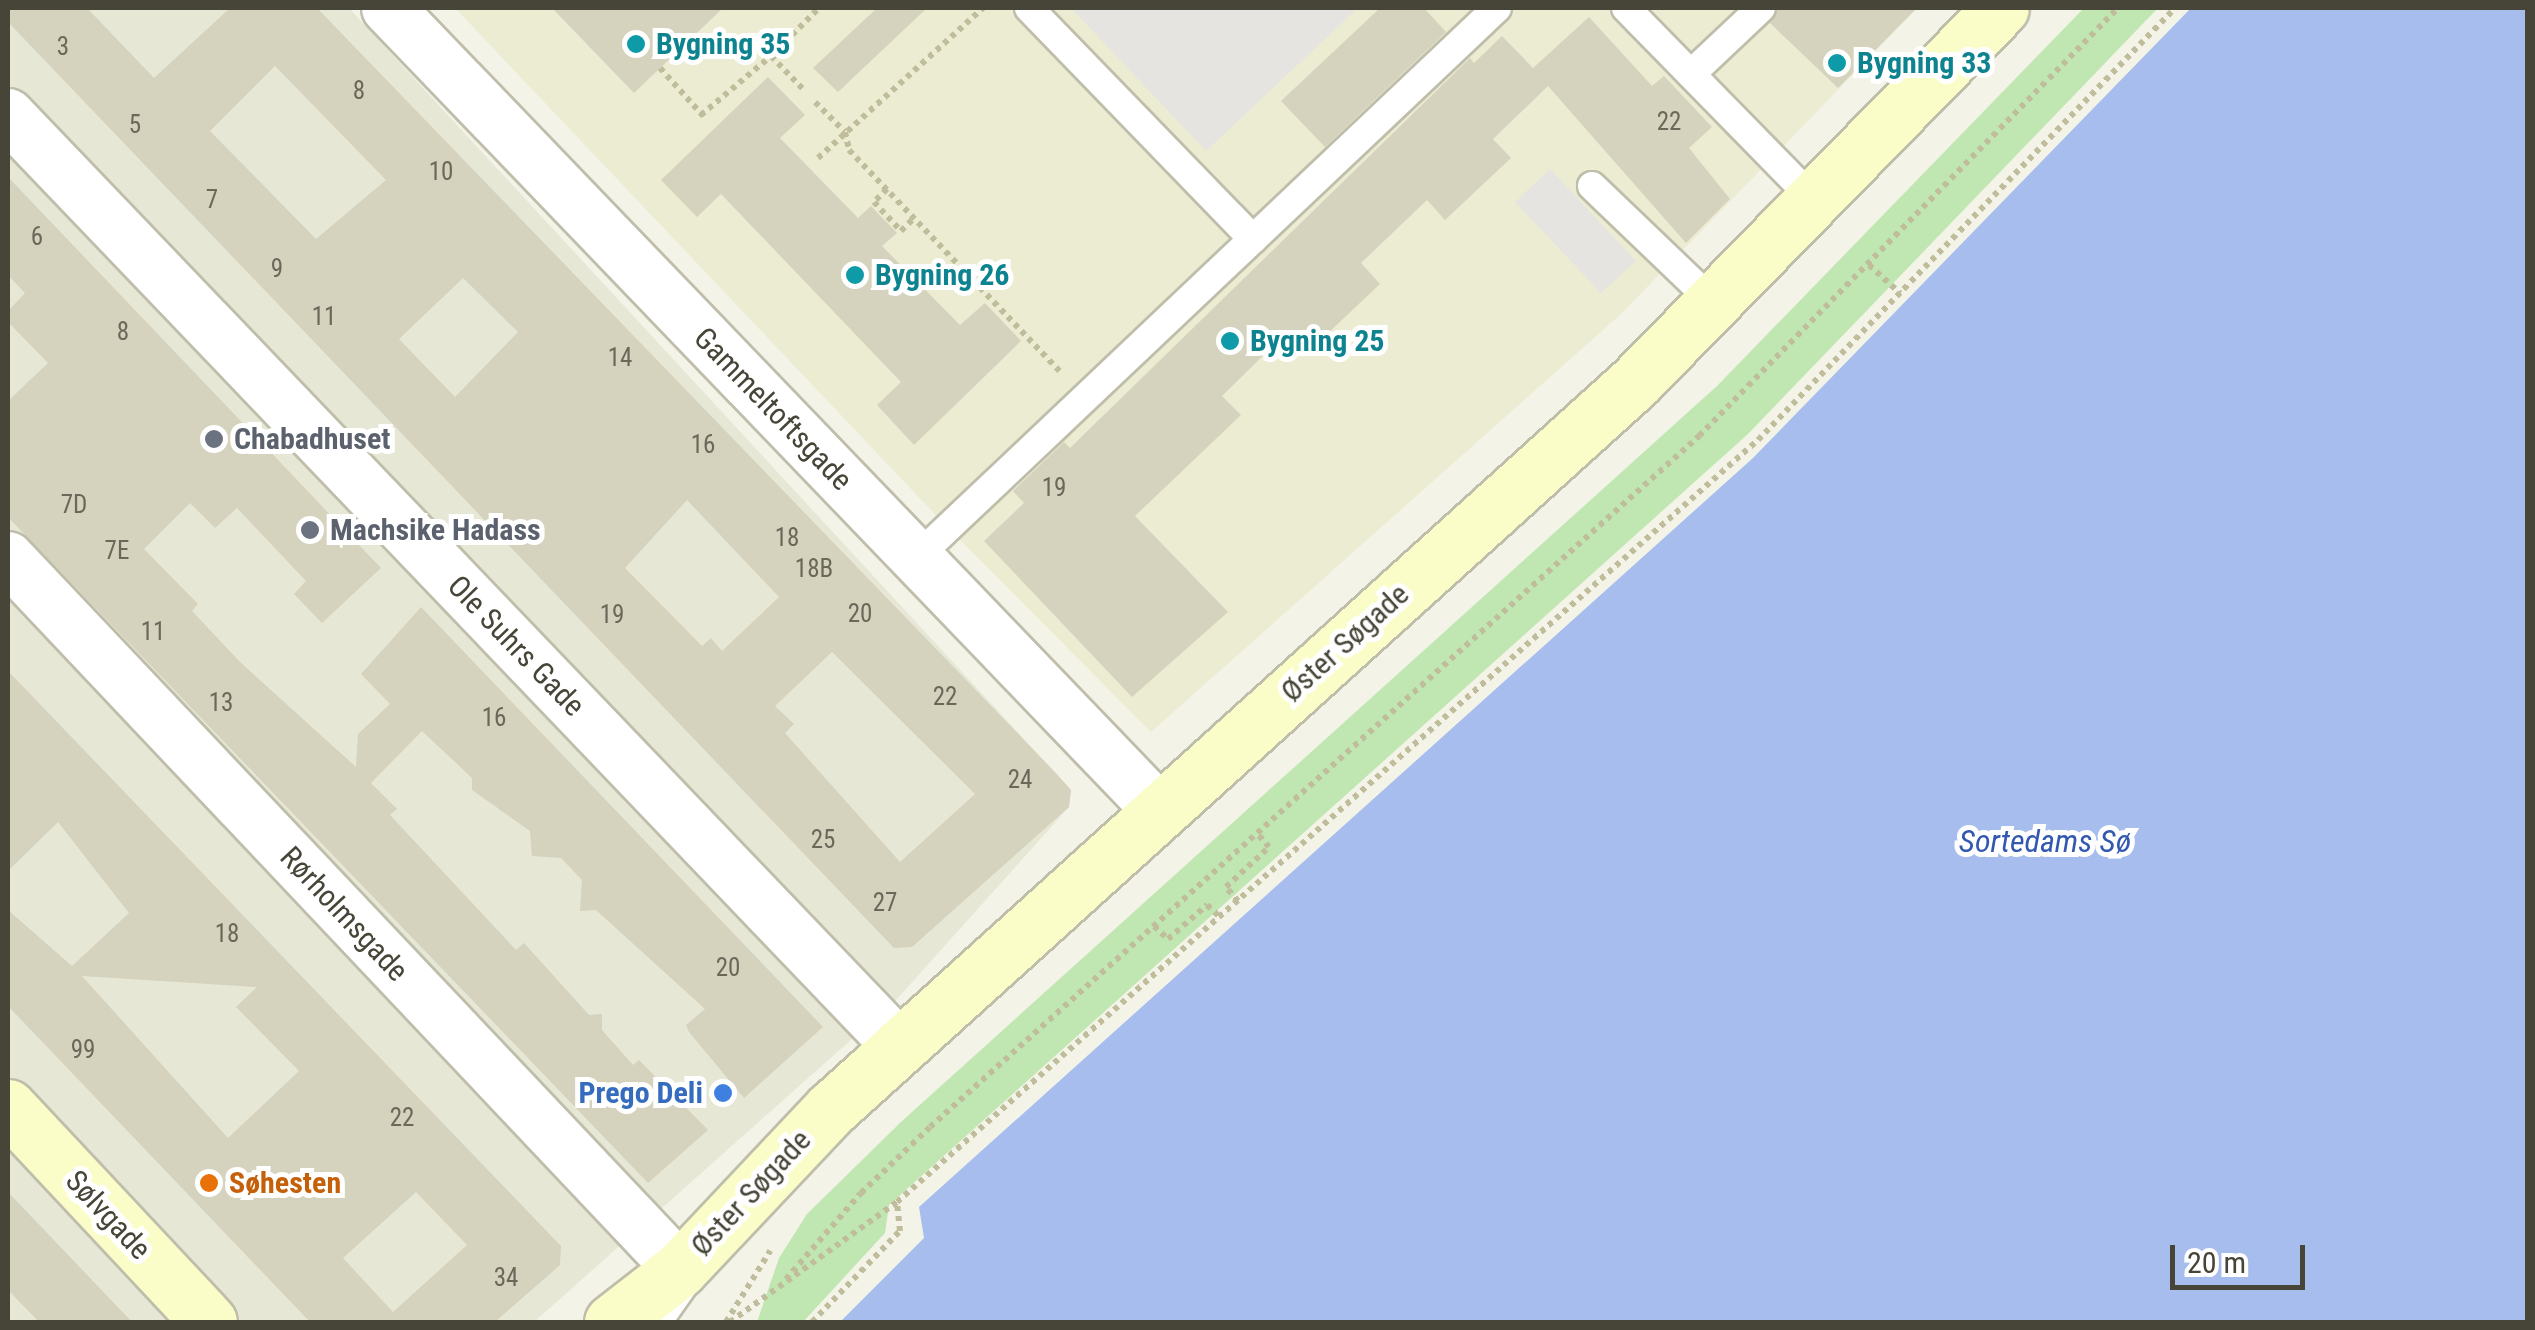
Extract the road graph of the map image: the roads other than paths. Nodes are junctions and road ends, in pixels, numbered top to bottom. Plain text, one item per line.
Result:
1 (388, 8) edge
2 (1029, 8) edge
3 (1497, 8) edge
4 (1626, 8) edge
5 (1761, 8) edge
6 (2001, 8) edge
7 (1691, 74) junction
8 (8, 115) edge
9 (1592, 186) dead end
10 (1814, 200) junction
11 (1253, 239) junction
12 (1714, 303) junction
13 (8, 558) edge
14 (916, 558) junction
15 (1159, 810) junction
16 (900, 1046) junction
17 (8, 1107) edge
18 (680, 1269) junction
19 (209, 1322) edge
20 (612, 1322) edge
21 (642, 1322) edge
22 (654, 1322) edge

1 - 14 street, Gammeltoftsgade
2 - 11 lane
3 - 11 lane
4 - 7 lane
5 - 7 lane
6 - 10 street, Øster Søgade
7 - 10 lane
8 - 16 street, Ole Suhrs Gade
9 - 12 lane
10 - 12 street, Øster Søgade
11 - 14 lane
12 - 15 street, Øster Søgade
13 - 18 street, Rørholmsgade
14 - 15 street, Gammeltoftsgade
15 - 16 street, Øster Søgade
16 - 18 street, Øster Søgade
17 - 19 street, Sølvgade
18 - 20 street, Øster Søgade
18 - 21 street, Øster Søgade
18 - 22 street

